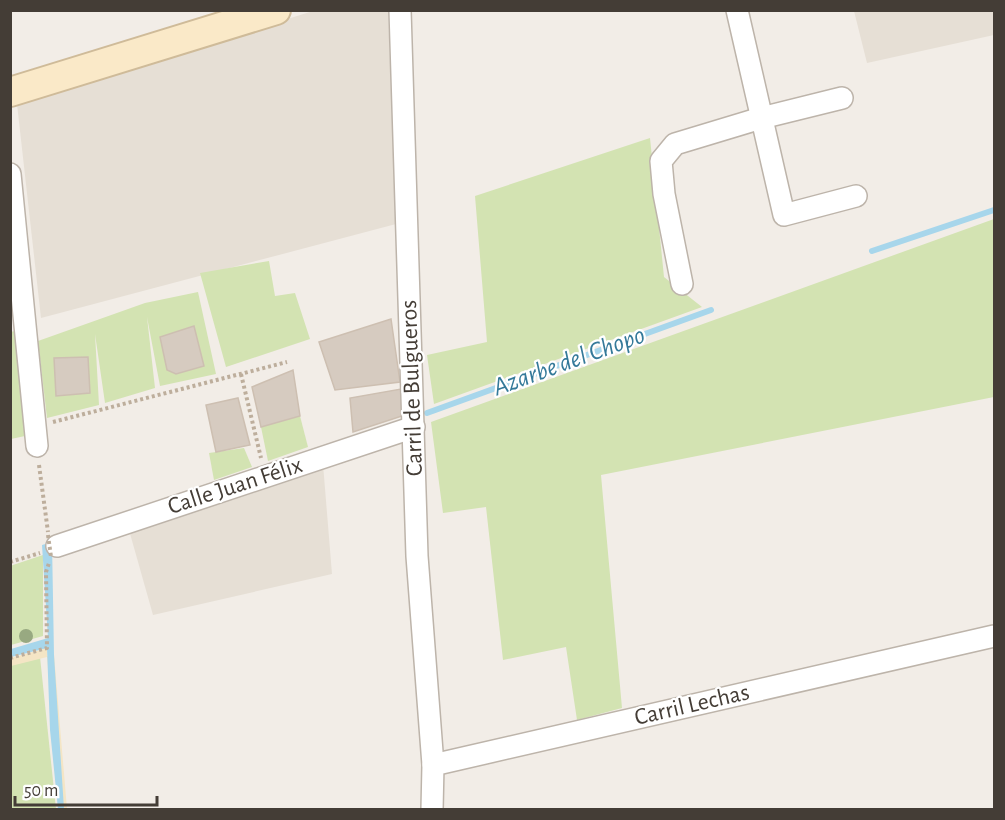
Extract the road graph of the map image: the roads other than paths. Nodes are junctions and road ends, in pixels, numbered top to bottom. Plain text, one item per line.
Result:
1 (276, 10) edge
2 (400, 10) edge
3 (737, 10) edge
4 (10, 92) edge
5 (842, 98) dead end
6 (761, 118) junction
7 (10, 174) edge
8 (856, 196) dead end
9 (682, 284) dead end
10 (414, 427) junction
11 (36, 436) road end
12 (52, 546) road end
13 (994, 636) edge
14 (433, 765) junction
15 (432, 810) edge

1 - 4 street
2 - 10 street, Carril de Bulgueros
3 - 6 street
5 - 6 street
6 - 8 street
6 - 9 street
7 - 11 street
10 - 12 street, Calle Juan Félix
10 - 14 street, Carril de Bulgueros
13 - 14 street, Carril Lechas
14 - 15 street

